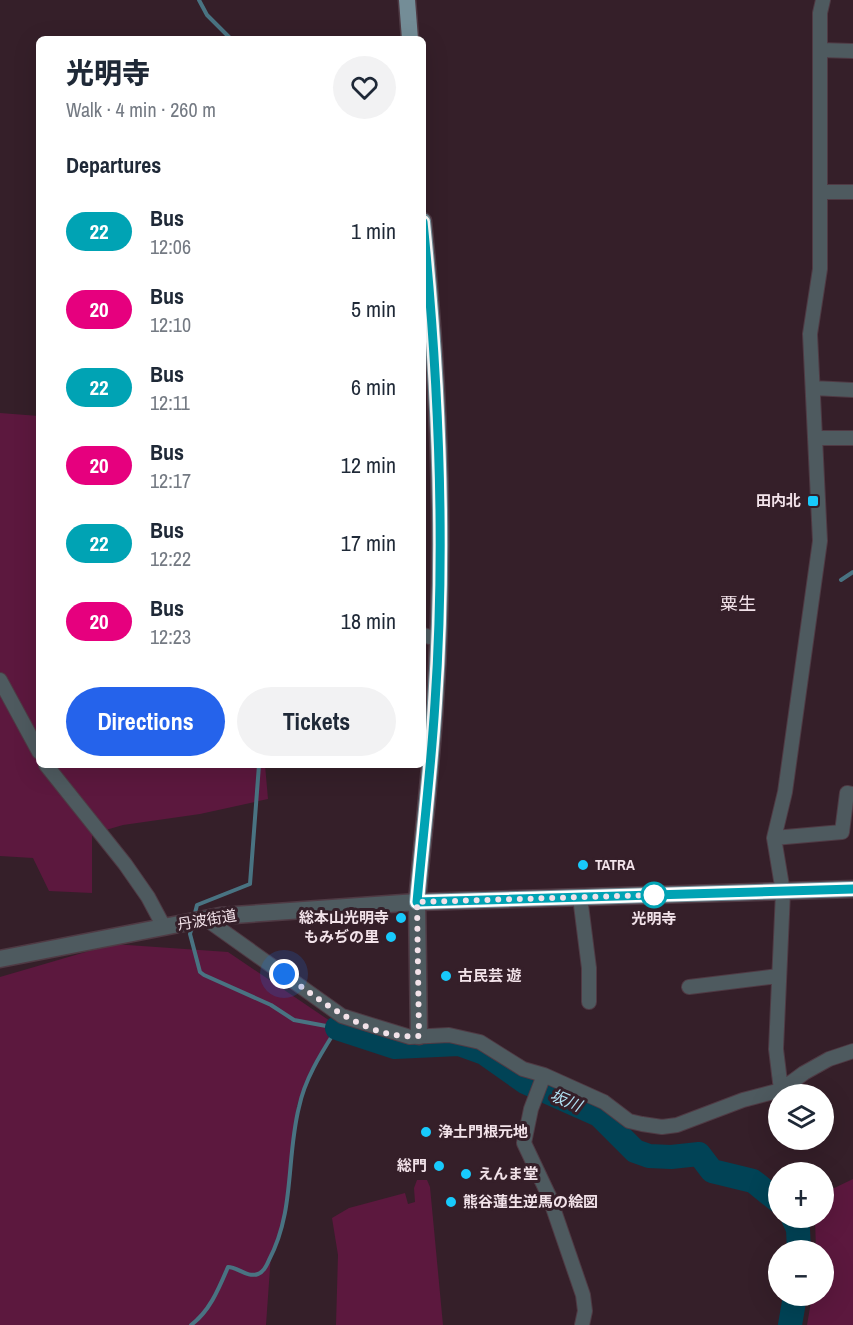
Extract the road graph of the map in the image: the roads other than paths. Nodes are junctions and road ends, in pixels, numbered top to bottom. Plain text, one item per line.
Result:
1 (407, 0) edge
2 (823, 0) edge
3 (410, 36) edge
4 (820, 50) junction
5 (853, 51) edge
6 (820, 192) junction
7 (853, 192) edge
8 (426, 256) edge
9 (813, 388) junction
10 (853, 390) edge
11 (815, 438) junction
12 (853, 438) edge
13 (430, 637) edge
14 (0, 680) edge
15 (36, 746) edge
16 (48, 768) edge
17 (853, 794) edge
18 (774, 838) junction
19 (853, 889) edge
20 (783, 892) junction
21 (580, 897) junction
22 (417, 902) junction
23 (206, 919) junction
24 (164, 927) junction
25 (0, 959) edge
26 (778, 976) junction
27 (689, 987) dead end
28 (589, 1002) dead end
29 (419, 1036) junction
30 (853, 1051) edge
31 (541, 1084) junction
32 (780, 1084) edge
33 (789, 1084) edge
34 (768, 1093) edge
35 (582, 1325) edge

1 - 3 main road
2 - 4 street
4 - 5 street
4 - 6 street
6 - 7 street
6 - 9 street
8 - 13 main road
9 - 10 street
9 - 11 street
11 - 12 street
11 - 18 street
13 - 22 main road
14 - 15 street
16 - 24 street
17 - 18 street
18 - 20 street
19 - 20 main road
20 - 21 main road
20 - 26 street
21 - 22 main road
21 - 28 street
22 - 23 street, 丹波街道
22 - 29 street
23 - 24 street, 丹波街道
23 - 29 street
24 - 25 street, 丹波街道
26 - 27 street
26 - 32 street
29 - 31 street
30 - 33 street
31 - 34 street
31 - 35 street

